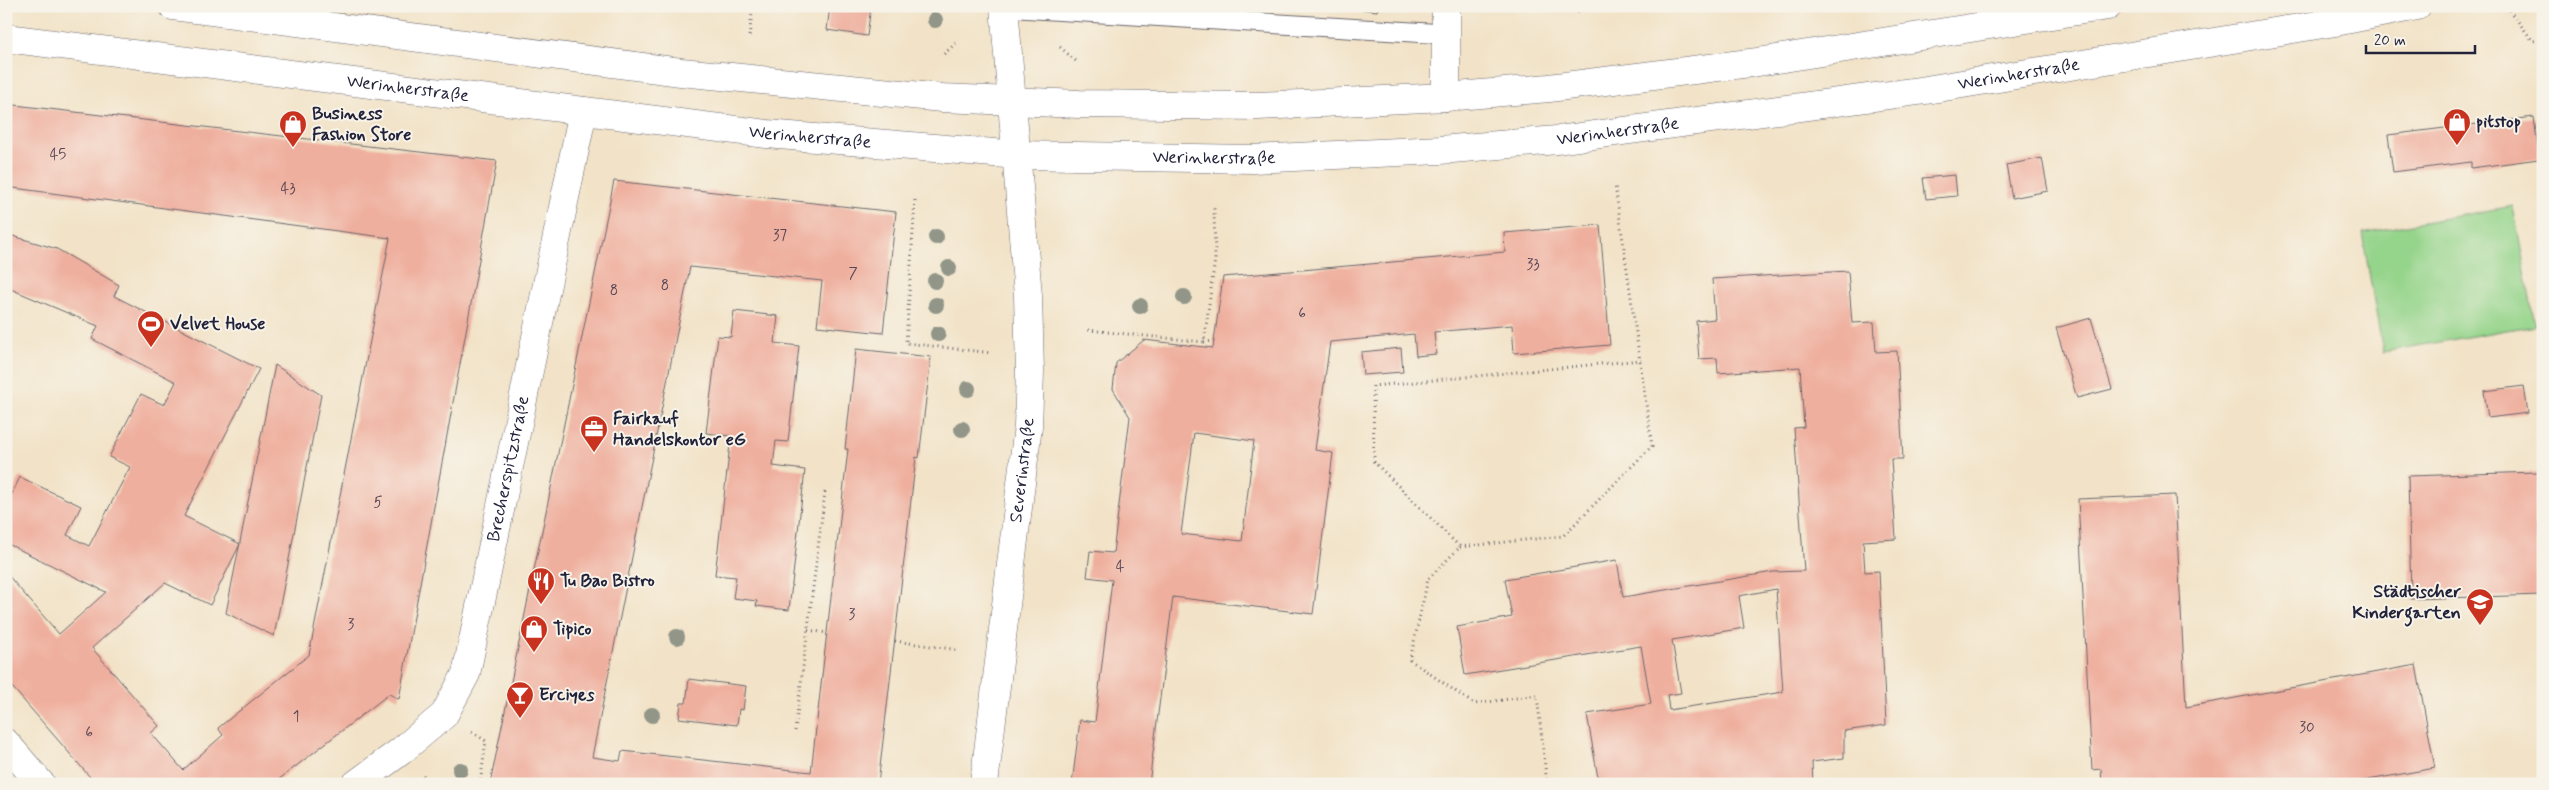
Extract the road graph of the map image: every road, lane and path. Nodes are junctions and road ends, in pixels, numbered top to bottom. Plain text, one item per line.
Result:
1 (173, 6) edge
2 (753, 6) edge
3 (1446, 6) edge
4 (2108, 6) edge
5 (2417, 6) edge
6 (2506, 6) edge
7 (1004, 7) edge
8 (1445, 34) junction
9 (749, 36) dead end
10 (6, 38) edge
11 (2543, 39) edge
12 (957, 42) dead end
13 (1060, 47) dead end
14 (944, 54) dead end
15 (1077, 62) dead end
16 (1446, 97) junction
17 (1012, 101) junction
18 (583, 110) junction
19 (1018, 155) junction
20 (1615, 185) dead end
21 (915, 200) dead end
22 (1214, 208) dead end
23 (1088, 330) dead end
24 (1214, 341) dead end
25 (1204, 342) junction
26 (992, 353) dead end
27 (1641, 360) junction
28 (825, 492) dead end
29 (1460, 547) junction
30 (808, 630) junction
31 (827, 633) dead end
32 (894, 641) dead end
33 (959, 650) dead end
34 (444, 715) junction
35 (795, 731) dead end
36 (6, 743) edge
37 (41, 784) edge
38 (356, 784) edge
39 (480, 784) edge
40 (984, 784) edge
41 (1547, 784) edge

1 - 17 main road
2 - 9 path
3 - 8 main road
4 - 16 main road
5 - 19 main road, Werinherstraße
6 - 11 path
7 - 8 lane
7 - 17 main road, Severinstraße
8 - 16 main road
10 - 18 main road, Werinherstraße
12 - 14 path
13 - 15 path
16 - 17 main road
17 - 19 main road, Severinstraße
18 - 19 main road, Werinherstraße
18 - 34 main road, Brecherspitzstraße
19 - 40 main road, Severinstraße
20 - 27 path
21 - 26 path
22 - 25 path
23 - 25 path
24 - 25 path
27 - 29 path
27 - 29 path
28 - 30 path
29 - 41 path
30 - 31 path
30 - 35 path
32 - 33 path
34 - 38 main road, Brecherspitzstraße
34 - 39 path
36 - 37 main road

